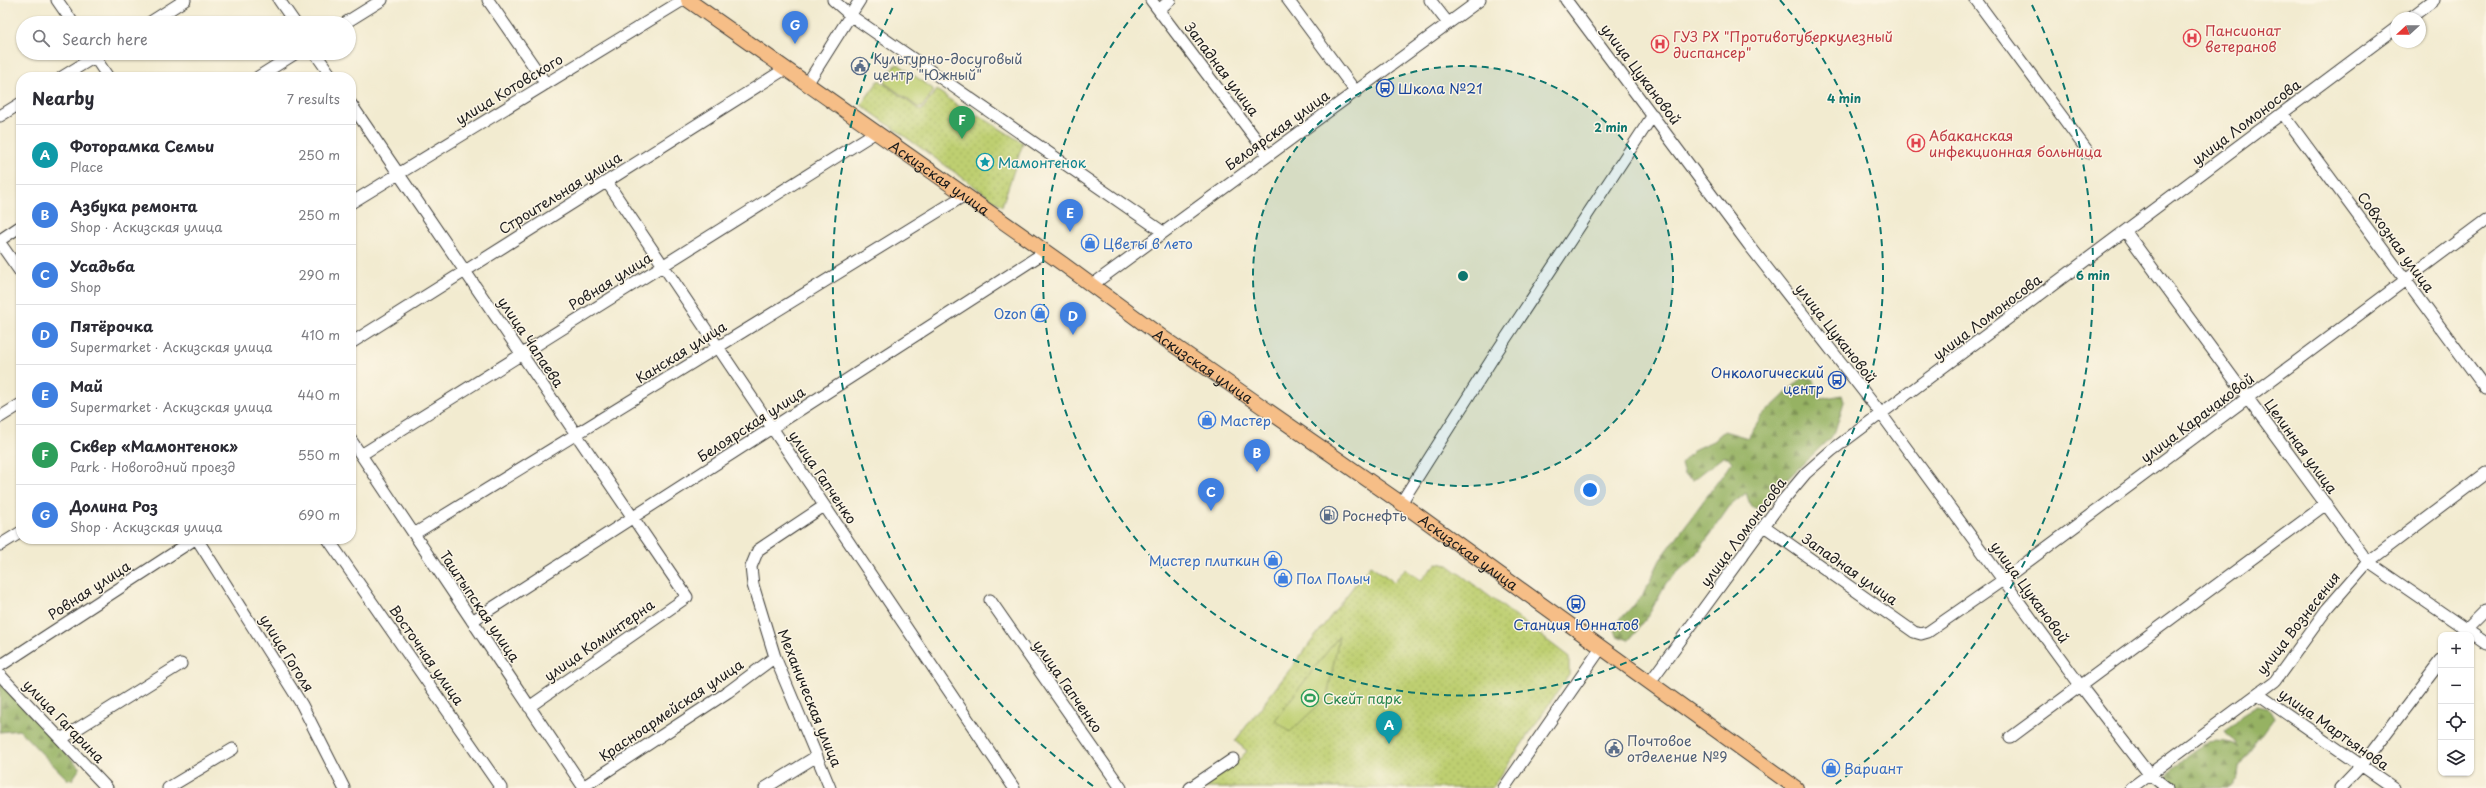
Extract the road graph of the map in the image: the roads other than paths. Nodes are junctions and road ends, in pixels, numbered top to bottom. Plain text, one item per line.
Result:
1 (57, 0) edge
2 (185, 0) edge
3 (279, 0) edge
4 (382, 0) edge
5 (488, 0) edge
6 (683, 0) edge
7 (688, 0) edge
8 (833, 0) edge
9 (860, 0) edge
10 (1151, 0) edge
11 (1170, 0) edge
12 (1288, 0) edge
13 (1430, 0) edge
14 (1480, 0) edge
15 (1566, 0) edge
16 (1976, 0) edge
17 (2434, 0) edge
18 (1159, 10) junction
19 (2418, 12) edge
20 (850, 15) junction
21 (67, 16) edge
22 (159, 16) edge
23 (290, 16) edge
24 (356, 16) edge
25 (1448, 23) junction
26 (2390, 33) edge
27 (87, 60) edge
28 (99, 60) edge
29 (285, 60) edge
30 (321, 60) edge
31 (785, 69) junction
32 (69, 72) edge
33 (105, 72) edge
34 (266, 72) edge
35 (329, 72) edge
36 (546, 84) junction
37 (807, 84) junction
38 (1356, 92) junction
39 (16, 106) edge
40 (356, 111) edge
41 (2283, 114) junction
42 (1653, 115) junction
43 (0, 116) edge
44 (876, 132) junction
45 (2089, 153) dead end
46 (1268, 155) junction
47 (399, 174) junction
48 (607, 182) junction
49 (964, 195) junction
50 (356, 200) edge
51 (2486, 220) edge
52 (16, 230) edge
53 (1162, 232) junction
54 (2126, 232) junction
55 (0, 241) edge
56 (1045, 252) junction
57 (16, 265) edge
58 (663, 266) junction
59 (464, 271) junction
60 (2406, 281) junction
61 (1092, 285) junction
62 (356, 340) edge
63 (718, 347) junction
64 (521, 355) junction
65 (2486, 389) edge
66 (2248, 399) junction
67 (16, 407) edge
68 (1882, 415) junction
69 (0, 417) edge
70 (772, 428) junction
71 (576, 435) junction
72 (356, 448) edge
73 (361, 456) junction
74 (2486, 473) edge
75 (1401, 503) junction
76 (2326, 504) junction
77 (824, 506) junction
78 (633, 518) junction
79 (1764, 526) junction
80 (414, 534) junction
81 (16, 535) edge
82 (0, 544) edge
83 (188, 544) edge
84 (199, 544) edge
85 (331, 544) edge
86 (2368, 562) junction
87 (2003, 580) junction
88 (687, 597) joint
89 (990, 600) dead end
90 (2486, 610) edge
91 (472, 621) junction
92 (2463, 632) edge
93 (1921, 634) joint
94 (2474, 638) edge
95 (2486, 644) edge
96 (1601, 648) junction
97 (775, 657) junction
98 (181, 664) dead end
99 (2438, 665) edge
100 (0, 666) edge
101 (0, 675) edge
102 (1650, 682) junction
103 (2080, 685) junction
104 (2258, 694) junction
105 (529, 707) junction
106 (2010, 738) dead end
107 (61, 739) junction
108 (233, 749) dead end
109 (817, 756) junction
110 (1232, 760) dead end
111 (2362, 765) junction
112 (2149, 774) junction
113 (107, 788) edge
114 (168, 788) edge
115 (344, 788) edge
116 (500, 788) edge
117 (583, 788) edge
118 (765, 788) edge
119 (830, 788) edge
120 (1014, 788) edge
121 (1120, 788) edge
122 (1190, 788) edge
123 (1504, 788) edge
124 (1796, 788) edge
125 (2131, 788) edge
126 (2167, 788) edge
127 (2340, 788) edge
128 (2394, 788) edge

1 - 21 street
2 - 22 street
3 - 23 street
4 - 24 street
5 - 36 street
6 - 36 street, улица Котовского
7 - 31 main road, Аскизская улица
8 - 20 street
9 - 20 street
10 - 18 street, Западная улица
11 - 18 street
12 - 38 street
13 - 25 street
14 - 25 street, Белоярская улица
15 - 42 street, улица Цукановой
16 - 45 street
17 - 19 street
18 - 46 street, Западная улица
20 - 37 street
20 - 53 street
25 - 38 street, Белоярская улица
26 - 41 street, улица Ломоносова
27 - 32 street
28 - 33 street
29 - 34 street
30 - 35 street
31 - 37 main road, Аскизская улица
31 - 48 street, Строительная улица
36 - 47 street, улица Котовского
37 - 44 main road, Аскизская улица
38 - 46 street, Белоярская улица
39 - 43 street
40 - 47 street, улица Чапаева
41 - 54 street, улица Ломоносова
41 - 60 street, Совхозная улица
42 - 68 street, улица Цукановой
42 - 75 street
44 - 49 main road, Аскизская улица
44 - 58 street, Ровная улица
46 - 53 street, Белоярская улица
47 - 50 street, улица Котовского
47 - 59 street, улица Чапаева
48 - 58 street, улица Гапченко
48 - 59 street, Строительная улица
49 - 56 main road, Аскизская улица
49 - 63 street, Канская улица
51 - 60 street, улица Карачаковой
52 - 55 street
53 - 61 street, Белоярская улица
54 - 66 street, Целинная улица
54 - 68 street, улица Ломоносова
55 - 57 street
56 - 61 main road, Аскизская улица
56 - 70 street, Белоярская улица
58 - 63 street, улица Гапченко
58 - 64 street, Ровная улица
59 - 62 street, Строительная улица
59 - 64 street, улица Чапаева
60 - 65 street, Совхозная улица
60 - 66 street, улица Карачаковой
61 - 75 main road, Аскизская улица
63 - 70 street, улица Гапченко
63 - 71 street, Канская улица
64 - 71 street, улица Чапаева
64 - 73 street, Ровная улица
66 - 76 street, Целинная улица
66 - 87 street, улица Карачаковой
67 - 69 street
68 - 79 street, улица Ломоносова
68 - 87 street, улица Цукановой
70 - 77 street, улица Гапченко
70 - 78 street, Белоярская улица
71 - 78 street, улица Чапаева
71 - 80 street, Канская улица
72 - 73 street, Таштыпская улица
73 - 80 street, Таштыпская улица
74 - 86 street, улица Вознесения
75 - 96 main road, Аскизская улица
76 - 86 street, Целинная улица
76 - 103 street
77 - 97 street, Механическая улица
77 - 120 street, улица Гапченко
78 - 88 street, улица Чапаева
78 - 91 street, Белоярская улица
79 - 93 street, Западная улица
79 - 102 street, улица Ломоносова
80 - 91 street, Таштыпская улица
81 - 82 street
83 - 100 street, Ровная улица
84 - 115 street, улица Гоголя
85 - 116 street, Восточная улица
86 - 92 street, Целинная улица
86 - 104 street, улица Вознесения
87 - 93 street, улица Карачаковой
87 - 103 street, улица Цукановой
88 - 105 street, улица Коминтерна
89 - 121 street, улица Гапченко
90 - 92 street
91 - 105 street, Таштыпская улица
94 - 95 street, Целинная улица
96 - 102 main road, Аскизская улица
96 - 123 street
97 - 109 street, Механическая улица
97 - 117 street, Красноармейская улица
98 - 107 street
99 - 111 street
101 - 107 street, улица Гагарина
102 - 124 main road, Аскизская улица
103 - 106 street
103 - 112 street, улица Цукановой
104 - 111 street, улица Мартьянова
104 - 112 street, улица Вознесения
105 - 117 street, Таштыпская улица
107 - 113 street, улица Гагарина
108 - 114 street
109 - 118 street
109 - 119 street, Механическая улица
110 - 122 street
111 - 127 street
111 - 128 street, улица Мартьянова
112 - 125 street, улица Вознесения
112 - 126 street, улица Цукановой

